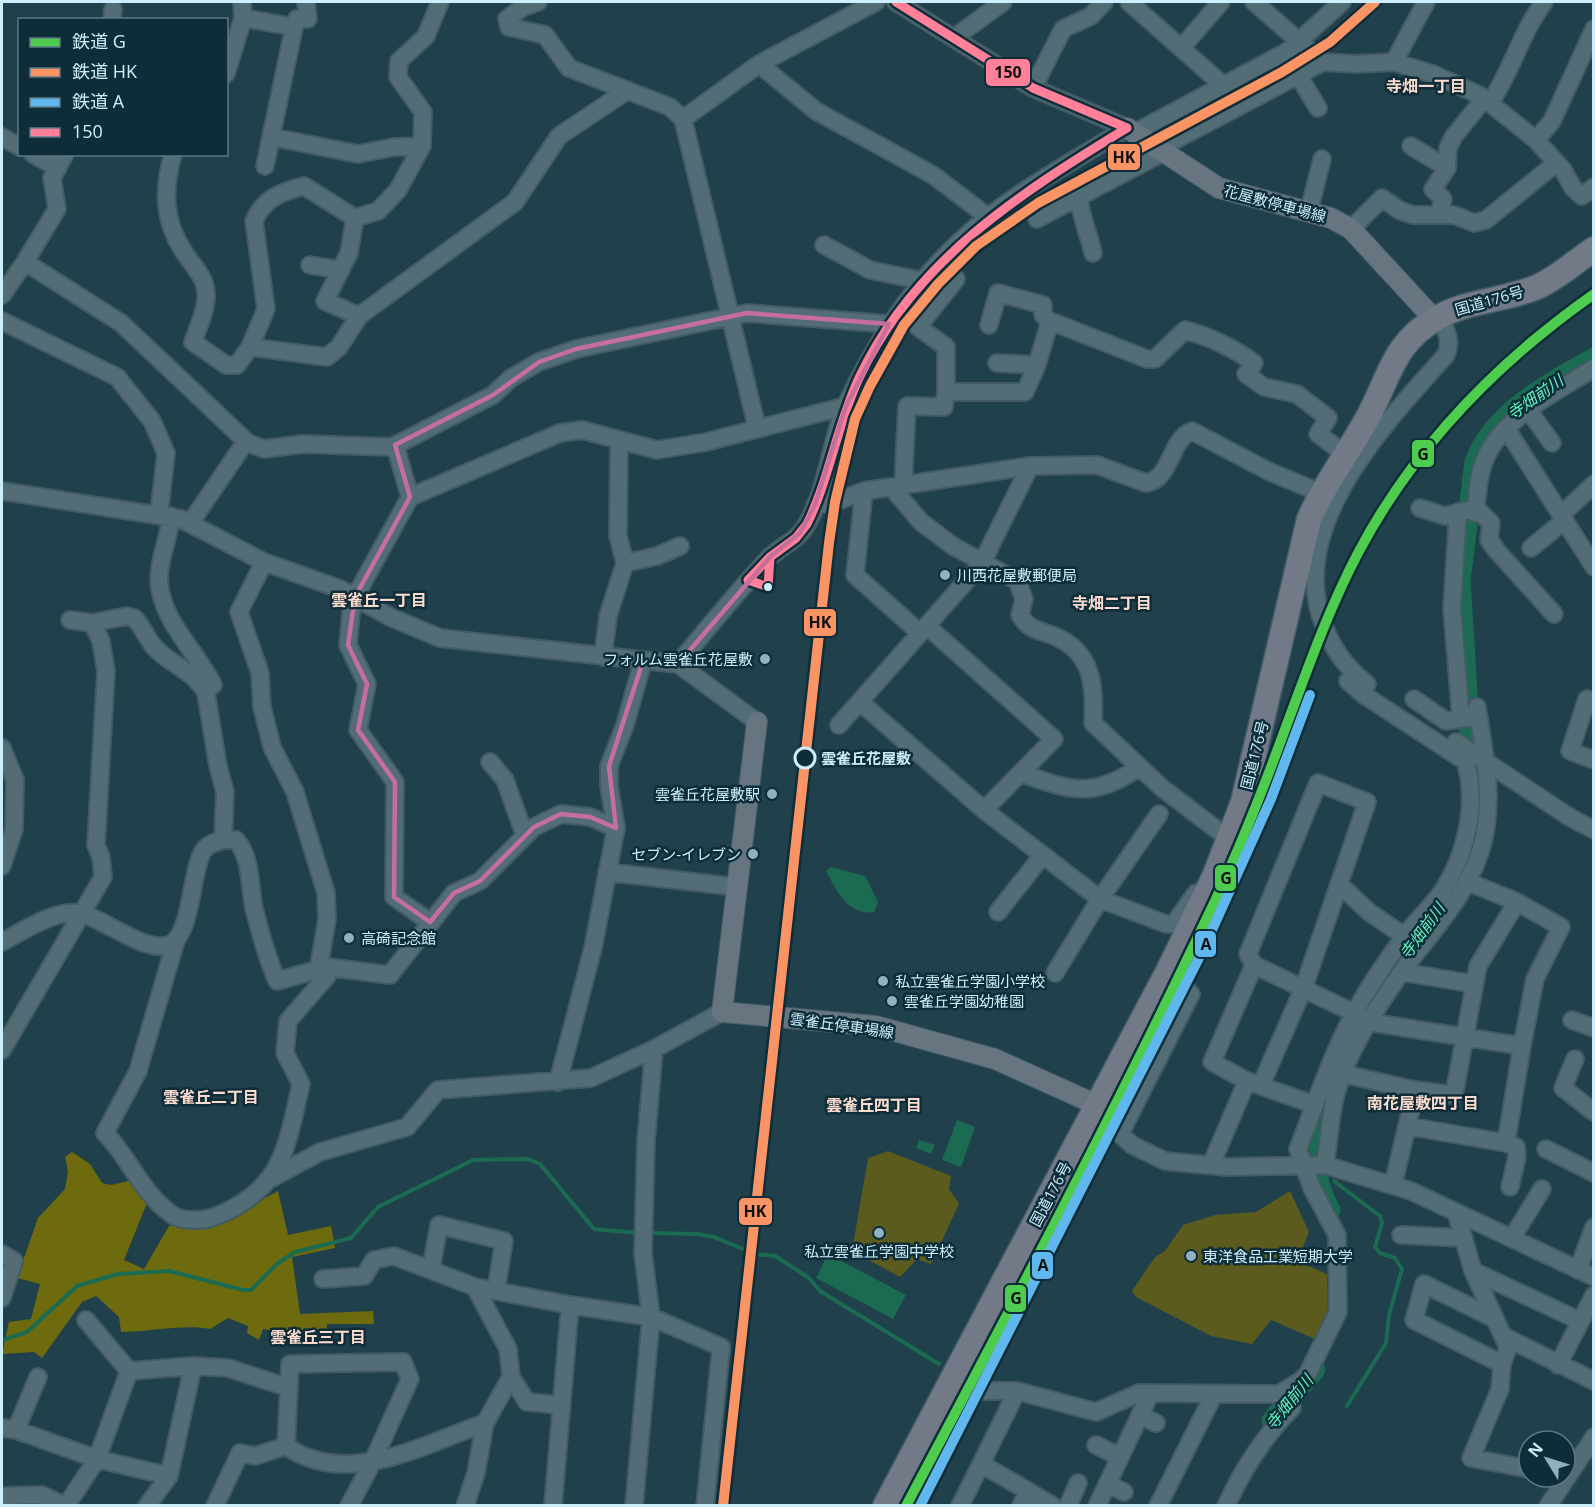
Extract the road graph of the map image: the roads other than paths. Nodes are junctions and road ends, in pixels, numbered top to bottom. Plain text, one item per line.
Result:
1 (306, 2) edge
2 (440, 2) edge
3 (538, 2) edge
4 (876, 2) edge
5 (896, 2) edge
6 (1003, 2) edge
7 (1104, 2) edge
8 (1129, 2) edge
9 (1221, 2) edge
10 (1254, 2) edge
11 (1341, 2) edge
12 (1426, 2) edge
13 (1544, 2) edge
14 (243, 10) edge
15 (294, 27) junction
16 (1593, 29) edge
17 (954, 39) junction
18 (1298, 42) junction
19 (1182, 47) junction
20 (1323, 62) junction
21 (1394, 62) junction
22 (759, 64) junction
23 (228, 68) edge
24 (1298, 75) junction
25 (1225, 87) junction
26 (1033, 88) junction
27 (628, 90) junction
28 (1487, 101) junction
29 (1318, 108) dead end
30 (683, 118) junction
31 (1131, 131) junction
32 (2, 137) edge
33 (272, 137) junction
34 (1536, 140) junction
35 (18, 146) edge
36 (422, 146) junction
37 (1411, 146) dead end
38 (1162, 150) junction
39 (41, 156) edge
40 (172, 156) edge
41 (1322, 159) dead end
42 (62, 161) edge
43 (1556, 163) junction
44 (265, 166) dead end
45 (1446, 168) junction
46 (1593, 187) edge
47 (1079, 196) junction
48 (1310, 211) junction
49 (1439, 215) junction
50 (988, 217) junction
51 (355, 218) junction
52 (1037, 219) dead end
53 (1351, 229) junction
54 (824, 246) dead end
55 (1593, 249) edge
56 (1093, 253) dead end
57 (25, 262) junction
58 (310, 265) dead end
59 (340, 270) junction
60 (956, 279) dead end
61 (923, 281) junction
62 (2, 295) edge
63 (359, 316) junction
64 (728, 317) junction
65 (1436, 318) junction
66 (2, 321) edge
67 (1050, 321) junction
68 (889, 324) junction
69 (989, 325) dead end
70 (250, 347) junction
71 (997, 363) dead end
72 (1037, 365) junction
73 (1590, 375) edge
74 (946, 392) junction
75 (846, 406) junction
76 (1529, 411) junction
77 (757, 428) junction
78 (1506, 428) junction
79 (246, 441) junction
80 (619, 442) junction
81 (1552, 443) dead end
82 (395, 445) junction
83 (1345, 454) junction
84 (1030, 466) junction
85 (1593, 484) edge
86 (898, 488) junction
87 (2, 491) edge
88 (864, 491) junction
89 (1321, 493) junction
90 (410, 497) junction
91 (815, 504) junction
92 (1420, 508) dead end
93 (1469, 510) junction
94 (165, 515) junction
95 (1563, 517) junction
96 (191, 522) junction
97 (680, 546) dead end
98 (1532, 548) dead end
99 (264, 562) junction
100 (625, 563) junction
101 (982, 563) junction
102 (1593, 567) edge
103 (356, 597) junction
104 (1554, 614) dead end
105 (70, 620) dead end
106 (92, 623) junction
107 (923, 629) junction
108 (603, 657) junction
109 (643, 661) junction
110 (678, 664) junction
111 (1348, 681) dead end
112 (1414, 699) dead end
113 (860, 702) junction
114 (1593, 702) edge
115 (1461, 718) junction
116 (211, 721) junction
117 (757, 722) joint
118 (838, 725) dead end
119 (2, 748) edge
120 (1484, 760) junction
121 (1593, 760) edge
122 (490, 762) dead end
123 (1139, 767) junction
124 (1021, 773) junction
125 (984, 810) junction
126 (1159, 814) dead end
127 (616, 828) junction
128 (1593, 830) edge
129 (525, 837) junction
130 (1229, 839) junction
131 (222, 840) junction
132 (1042, 856) junction
133 (2, 866) edge
134 (607, 872) junction
135 (1214, 877) junction
136 (1468, 882) junction
137 (1339, 884) junction
138 (738, 887) junction
139 (1100, 900) junction
140 (1517, 902) junction
141 (998, 912) dead end
142 (83, 914) junction
143 (430, 922) junction
144 (1404, 936) junction
145 (176, 940) junction
146 (2, 942) edge
147 (1254, 965) junction
148 (323, 968) junction
149 (1168, 971) junction
150 (1402, 972) junction
151 (1055, 973) dead end
152 (1474, 984) junction
153 (1304, 987) junction
154 (722, 1012) junction
155 (1363, 1017) junction
156 (1464, 1037) junction
157 (1522, 1046) junction
158 (654, 1049) junction
159 (2, 1050) edge
160 (1575, 1059) dead end
161 (1344, 1074) junction
162 (558, 1082) junction
163 (1254, 1083) junction
164 (1415, 1090) junction
165 (1097, 1105) junction
166 (1315, 1105) junction
167 (1593, 1112) edge
168 (1407, 1126) junction
169 (1506, 1143) junction
170 (1546, 1149) dead end
171 (1211, 1165) junction
172 (1315, 1165) junction
173 (1593, 1173) edge
174 (269, 1179) junction
175 (1393, 1185) junction
176 (1510, 1187) dead end
177 (1542, 1189) dead end
178 (1456, 1212) junction
179 (1593, 1227) edge
180 (1401, 1235) dead end
181 (1464, 1238) junction
182 (1512, 1238) junction
183 (2, 1254) edge
184 (431, 1269) junction
185 (1578, 1269) junction
186 (1473, 1271) junction
187 (1593, 1277) edge
188 (323, 1279) dead end
189 (475, 1287) junction
190 (496, 1291) junction
191 (2, 1298) edge
192 (570, 1305) junction
193 (1589, 1308) edge
194 (651, 1317) junction
195 (1493, 1318) junction
196 (87, 1320) dead end
197 (1503, 1336) junction
198 (1502, 1364) junction
199 (1558, 1365) junction
200 (193, 1366) junction
201 (129, 1371) junction
202 (38, 1377) dead end
203 (511, 1377) junction
204 (1593, 1381) edge
205 (289, 1388) junction
206 (982, 1391) dead end
207 (1017, 1391) junction
208 (1149, 1394) junction
209 (1214, 1394) junction
210 (560, 1405) junction
211 (1292, 1408) dead end
212 (1140, 1415) junction
213 (485, 1423) junction
214 (1156, 1423) dead end
215 (9, 1429) edge
216 (1593, 1437) edge
217 (1096, 1445) dead end
218 (286, 1446) junction
219 (1127, 1454) junction
220 (1582, 1456) junction
221 (97, 1459) junction
222 (1577, 1459) edge
223 (372, 1463) junction
224 (981, 1464) junction
225 (1517, 1467) edge
226 (169, 1476) junction
227 (1078, 1483) dead end
228 (1107, 1484) junction
229 (1124, 1492) dead end
230 (2, 1496) edge
231 (1024, 1498) edge
232 (66, 1506) edge
233 (147, 1506) edge
234 (215, 1506) edge
235 (349, 1506) edge
236 (465, 1506) edge
237 (553, 1506) edge
238 (634, 1506) edge
239 (705, 1506) edge
240 (885, 1506) edge
241 (960, 1506) edge
242 (1053, 1506) edge
243 (1068, 1506) edge
244 (1098, 1506) edge
245 (1158, 1506) edge
246 (1226, 1506) edge
247 (1548, 1506) edge

1 - 15 street
2 - 36 street
3 - 27 street
4 - 22 street
5 - 17 street
6 - 17 street
7 - 26 street
8 - 19 street
9 - 19 street
10 - 18 street
11 - 18 street
12 - 21 street
13 - 28 street
14 - 15 street
14 - 23 street
15 - 33 street
16 - 34 street
17 - 26 street
18 - 20 street
18 - 25 street
19 - 25 street
20 - 21 street
20 - 24 street
21 - 28 street
22 - 30 street
22 - 50 street
24 - 29 street
24 - 38 street
25 - 31 street
26 - 31 street
27 - 30 street
27 - 63 street
28 - 34 street
28 - 45 street
30 - 64 street
31 - 38 main road, 花屋敷停車場線
31 - 50 street
32 - 35 street
33 - 36 street
33 - 44 street
34 - 43 street
36 - 51 street
37 - 45 street
38 - 47 street
38 - 48 main road, 花屋敷停車場線
39 - 42 street
40 - 70 street
41 - 48 street
42 - 57 street
43 - 46 street
43 - 49 street
45 - 49 street
47 - 52 street
47 - 56 street
48 - 53 main road, 花屋敷停車場線
49 - 53 street
50 - 61 street
51 - 59 street
51 - 70 street
53 - 65 main road, 花屋敷停車場線
54 - 61 street
55 - 65 highway, 国道176号
57 - 62 street
57 - 79 street
58 - 59 street
59 - 63 street
60 - 74 street
61 - 68 street
63 - 70 street
64 - 68 street
64 - 77 street
64 - 82 street
65 - 83 highway, 国道176号
65 - 120 street
66 - 94 street
67 - 69 street
67 - 72 street
67 - 83 street
68 - 75 street
71 - 72 street
72 - 74 street
73 - 76 street
74 - 86 street
75 - 77 street
75 - 91 street
76 - 78 street
76 - 81 street
77 - 80 street
78 - 93 street
78 - 95 street
79 - 82 street
79 - 96 street
80 - 90 street
80 - 100 street
82 - 90 street
83 - 89 highway, 国道176号
84 - 86 street
84 - 89 street
84 - 101 street
85 - 95 street
86 - 88 street
86 - 101 street
87 - 94 street
88 - 91 street
88 - 107 street
89 - 130 highway, 国道176号
90 - 103 street
91 - 110 street
92 - 93 street
93 - 104 street
93 - 115 street
94 - 96 street
94 - 116 street
95 - 98 street
95 - 102 street
96 - 99 street
97 - 100 street
99 - 103 street
99 - 148 street
100 - 108 street
101 - 107 street
101 - 123 street
103 - 108 street
103 - 143 street
105 - 106 street
106 - 116 street
106 - 142 street
107 - 113 street
107 - 124 street
108 - 109 street
109 - 110 street
109 - 127 street
110 - 117 street
111 - 144 street
112 - 115 street
113 - 118 street
113 - 125 street
114 - 121 street
115 - 120 street
116 - 131 street
117 - 138 main road
119 - 133 street
120 - 128 street
120 - 136 street
122 - 129 street
123 - 124 street
123 - 130 street
124 - 125 street
125 - 132 street
126 - 139 street
127 - 129 street
127 - 134 street
129 - 143 street
130 - 135 highway, 国道176号
131 - 145 street
131 - 148 street
132 - 139 street
132 - 141 street
134 - 138 street
134 - 162 street
135 - 139 street
135 - 149 highway, 国道176号
136 - 140 street
136 - 150 street
137 - 144 street
137 - 147 street
137 - 153 street
138 - 154 main road
139 - 151 street
140 - 152 street
140 - 157 street
142 - 145 street
142 - 146 street
142 - 159 street
143 - 148 street
144 - 155 street
145 - 174 street
147 - 153 street
147 - 163 street
148 - 174 street
149 - 165 highway, 国道176号
149 - 171 street
150 - 152 street
150 - 155 street
152 - 156 street
153 - 155 street
153 - 163 street
154 - 158 street
154 - 165 main road, 雲雀丘停車場線
155 - 156 street
155 - 161 street
155 - 166 street
156 - 157 street
156 - 164 street
157 - 169 street
158 - 162 street
158 - 194 street
160 - 167 street
161 - 164 street
161 - 172 street
162 - 174 street
163 - 166 street
163 - 171 street
164 - 168 street
165 - 240 highway, 国道176号
166 - 172 street
168 - 169 street
168 - 175 street
169 - 176 street
170 - 173 street
171 - 172 street
172 - 175 street
172 - 209 street
175 - 178 street
177 - 182 street
178 - 181 street
178 - 182 street
179 - 185 street
180 - 181 street
181 - 186 street
182 - 185 street
183 - 191 street
184 - 188 street
184 - 189 street
184 - 190 street
185 - 187 street
186 - 193 street
186 - 195 street
189 - 190 street
189 - 203 street
190 - 192 street
192 - 194 street
192 - 210 street
193 - 199 street
194 - 238 street
194 - 239 street
195 - 197 street
195 - 198 street
196 - 201 street
197 - 198 street
197 - 199 street
198 - 225 street
199 - 204 street
200 - 201 street
200 - 205 street
200 - 226 street
201 - 221 street
202 - 215 street
203 - 210 street
203 - 213 street
205 - 218 street
205 - 223 street
206 - 207 street
207 - 208 street
207 - 224 street
208 - 209 street
208 - 212 street
209 - 245 street
210 - 237 street
211 - 246 street
212 - 214 street
212 - 219 street
213 - 223 street
213 - 236 street
215 - 221 street
216 - 220 street
217 - 219 street
218 - 223 street
218 - 234 street
219 - 228 street
220 - 222 street
220 - 247 street
221 - 226 street
221 - 232 street
223 - 235 street
224 - 231 street
224 - 241 street
226 - 233 street
227 - 243 street
228 - 229 street
228 - 244 street
230 - 232 street
231 - 242 street

